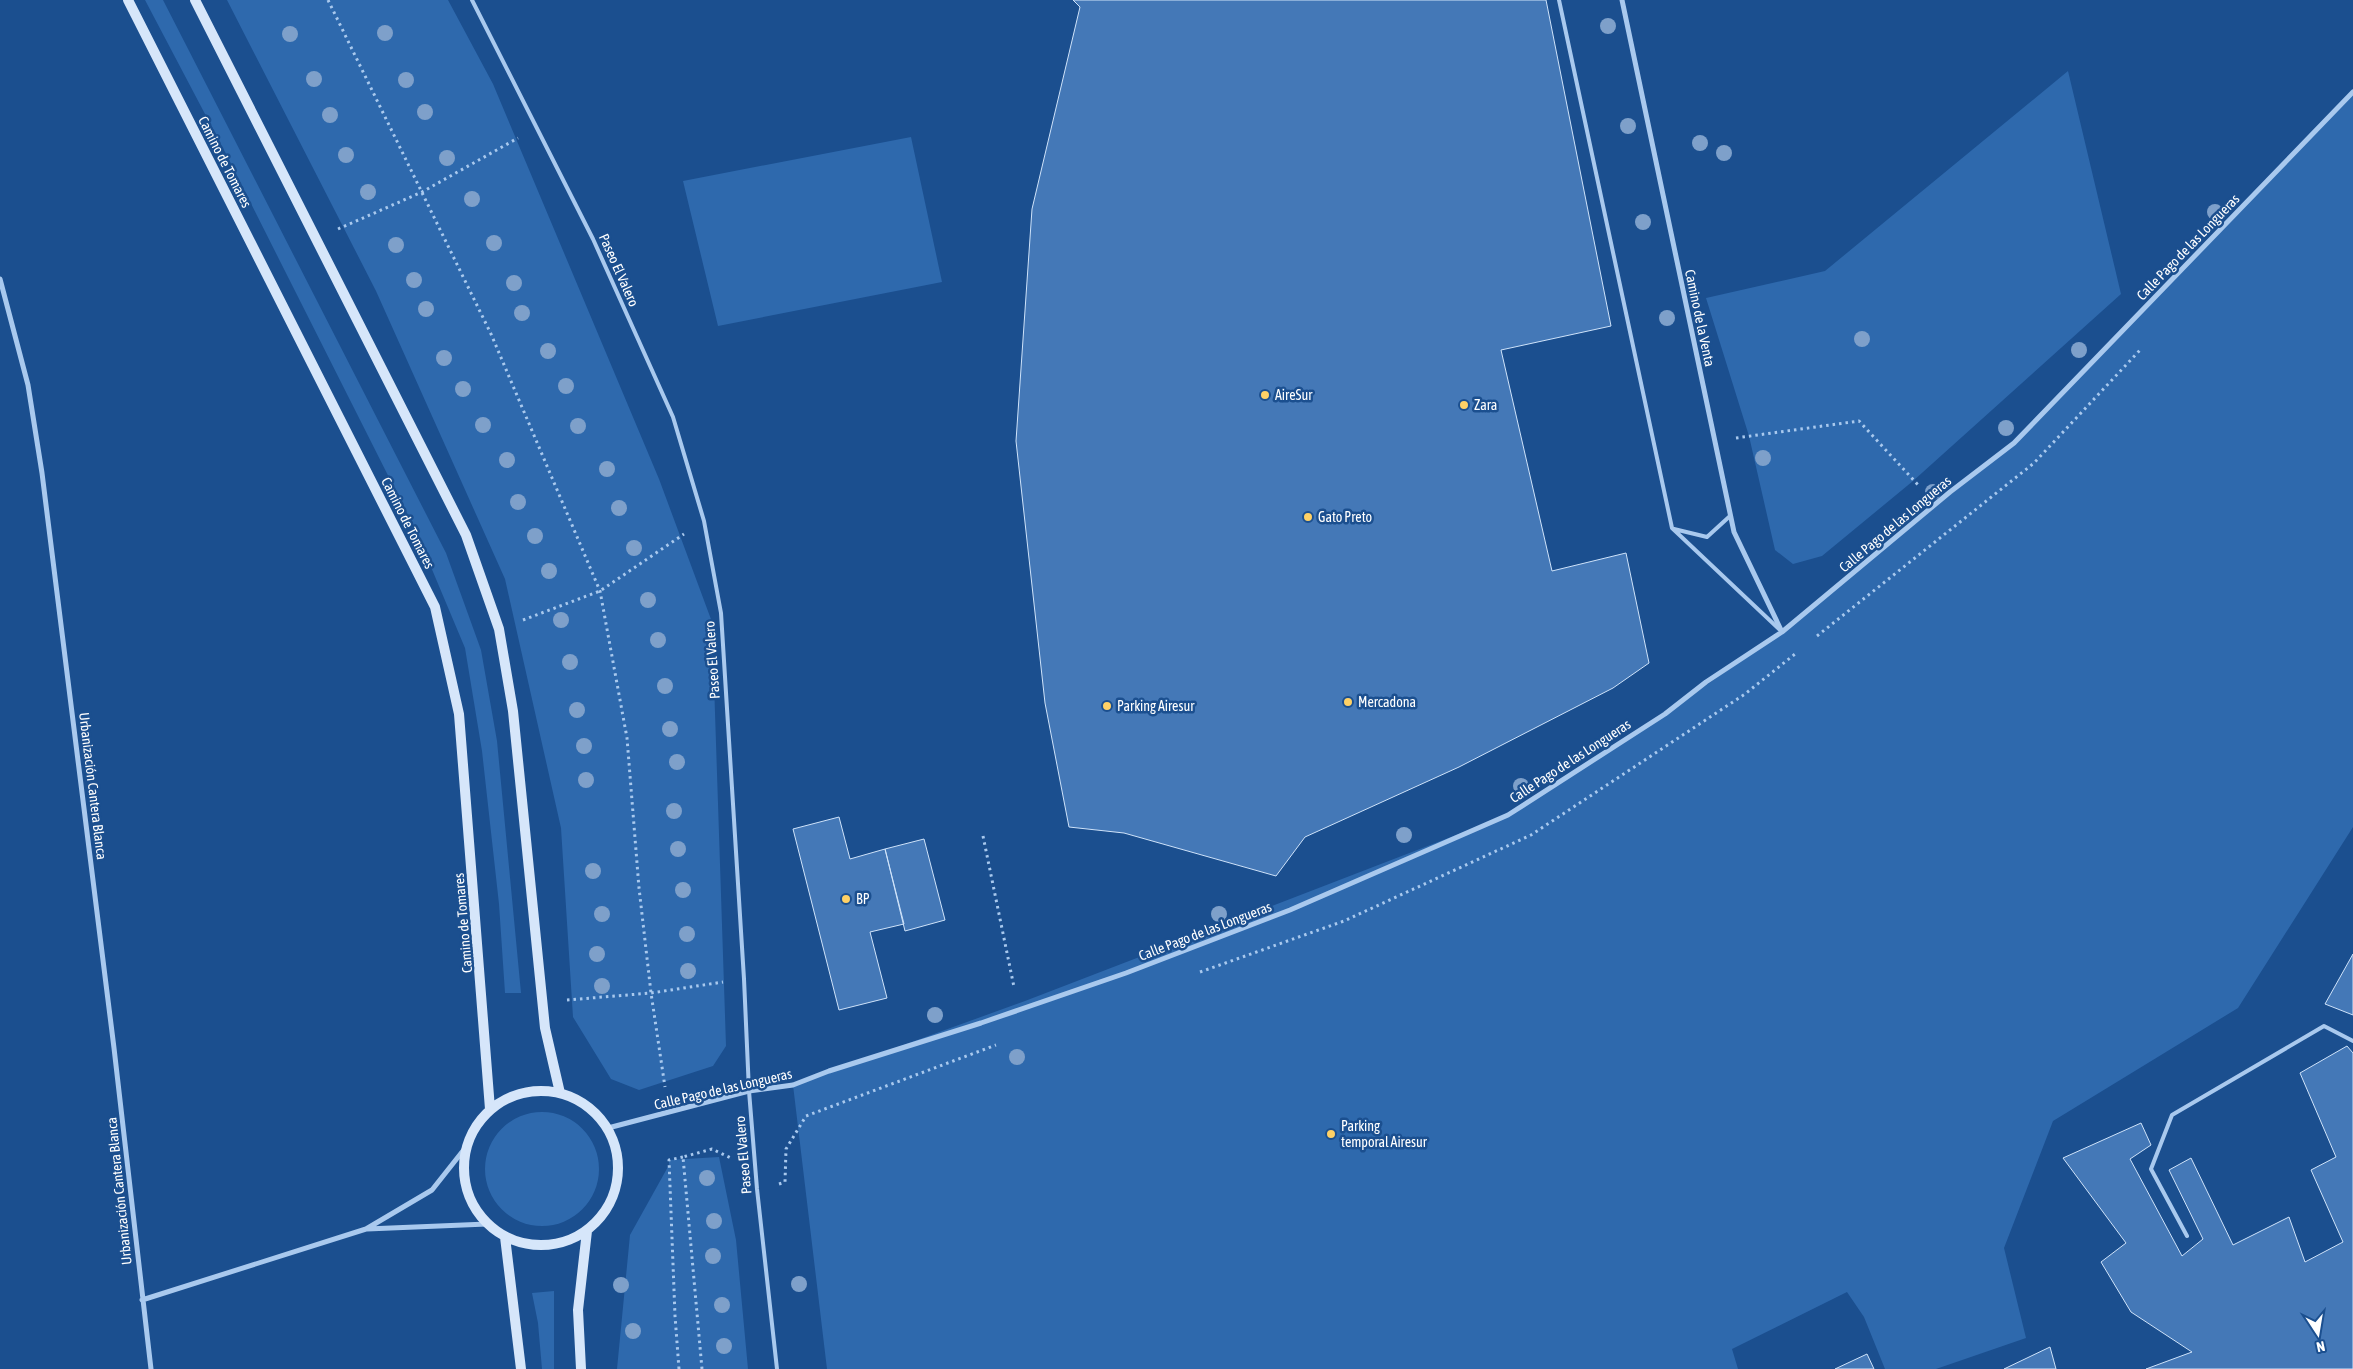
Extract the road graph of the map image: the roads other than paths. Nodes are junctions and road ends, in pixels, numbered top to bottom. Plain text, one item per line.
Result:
1 (128, 0) edge
2 (195, 0) edge
3 (472, 0) edge
4 (1559, 0) edge
5 (1622, 0) edge
6 (2353, 92) edge
7 (0, 279) edge
8 (1730, 516) junction
9 (1672, 528) junction
10 (1782, 632) junction
11 (2353, 1041) edge
12 (749, 1091) junction
13 (560, 1093) junction
14 (490, 1109) junction
15 (608, 1128) junction
16 (466, 1147) junction
17 (486, 1224) junction
18 (366, 1229) junction
19 (587, 1231) junction
20 (2186, 1236) dead end
21 (505, 1237) junction
22 (142, 1300) junction
23 (151, 1369) edge
24 (521, 1369) edge
25 (581, 1369) edge
26 (777, 1369) edge

1 - 14 street, Camino de Tomares
2 - 13 street
3 - 12 lane, Paseo El Valero
4 - 9 lane
5 - 8 street, Camino de la Venta
6 - 10 street, Calle Pago de las Longueras
7 - 22 street, Urbanización Cantera Blanca
8 - 9 lane
8 - 10 street, Camino de la Venta
9 - 10 lane
10 - 12 street, Calle Pago de las Longueras
11 - 20 lane
12 - 15 street, Calle Pago de las Longueras
12 - 26 lane, Paseo El Valero
13 - 14 street
13 - 15 street
14 - 16 street
15 - 19 street
16 - 17 street
16 - 18 street
17 - 18 street
17 - 21 street
18 - 22 street
19 - 21 street
19 - 25 street
21 - 24 street
22 - 23 street, Urbanización Cantera Blanca

